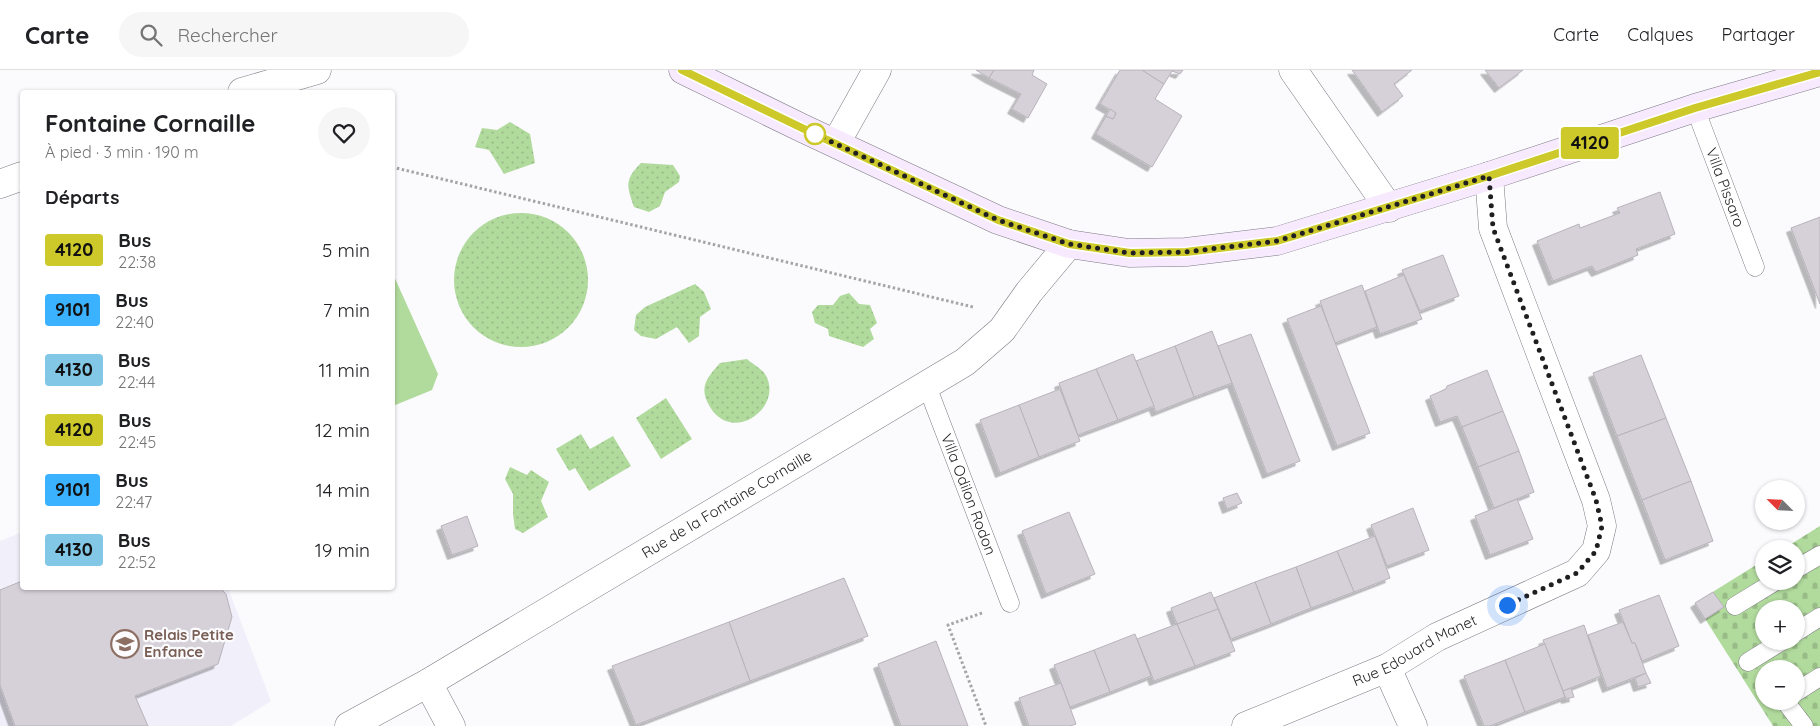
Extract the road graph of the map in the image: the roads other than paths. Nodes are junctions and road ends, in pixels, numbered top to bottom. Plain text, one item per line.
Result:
1 (271, 70) edge
2 (317, 70) edge
3 (682, 70) edge
4 (877, 70) edge
5 (1293, 70) edge
6 (1820, 72) edge
7 (233, 90) edge
8 (249, 90) edge
9 (1695, 108) junction
10 (836, 143) junction
11 (1489, 176) junction
12 (20, 177) edge
13 (0, 184) edge
14 (1388, 208) junction
15 (1069, 244) junction
16 (1755, 268) dead end
17 (926, 386) junction
18 (1820, 555) edge
19 (1805, 564) edge
20 (1761, 590) edge
21 (1010, 603) road end
22 (1735, 606) dead end
23 (1820, 617) edge
24 (1805, 626) edge
25 (1767, 650) edge
26 (1748, 662) dead end
27 (1387, 668) junction
28 (1820, 677) edge
29 (428, 682) junction
30 (1805, 686) edge
31 (1792, 710) edge
32 (350, 726) edge
33 (451, 726) edge
34 (1246, 726) edge
35 (1413, 726) edge
36 (1804, 726) edge

1 - 7 street
2 - 8 street
3 - 10 main road
4 - 10 street
5 - 14 street
6 - 9 main road
9 - 11 main road
9 - 16 lane, Villa Pissaro
10 - 15 main road
11 - 14 main road
11 - 27 street, Rue Edouard Manet
12 - 13 street
14 - 15 main road
15 - 17 street, Rue de la Fontaine Cornaille
17 - 21 lane, Villa Odilon Rodon
17 - 29 street, Rue de la Fontaine Cornaille
18 - 19 lane
20 - 22 lane
23 - 24 lane
25 - 26 lane
27 - 34 street, Rue Edouard Manet
27 - 35 street
28 - 30 lane
29 - 32 street, Rue de la Fontaine Cornaille
29 - 33 street
31 - 36 lane

